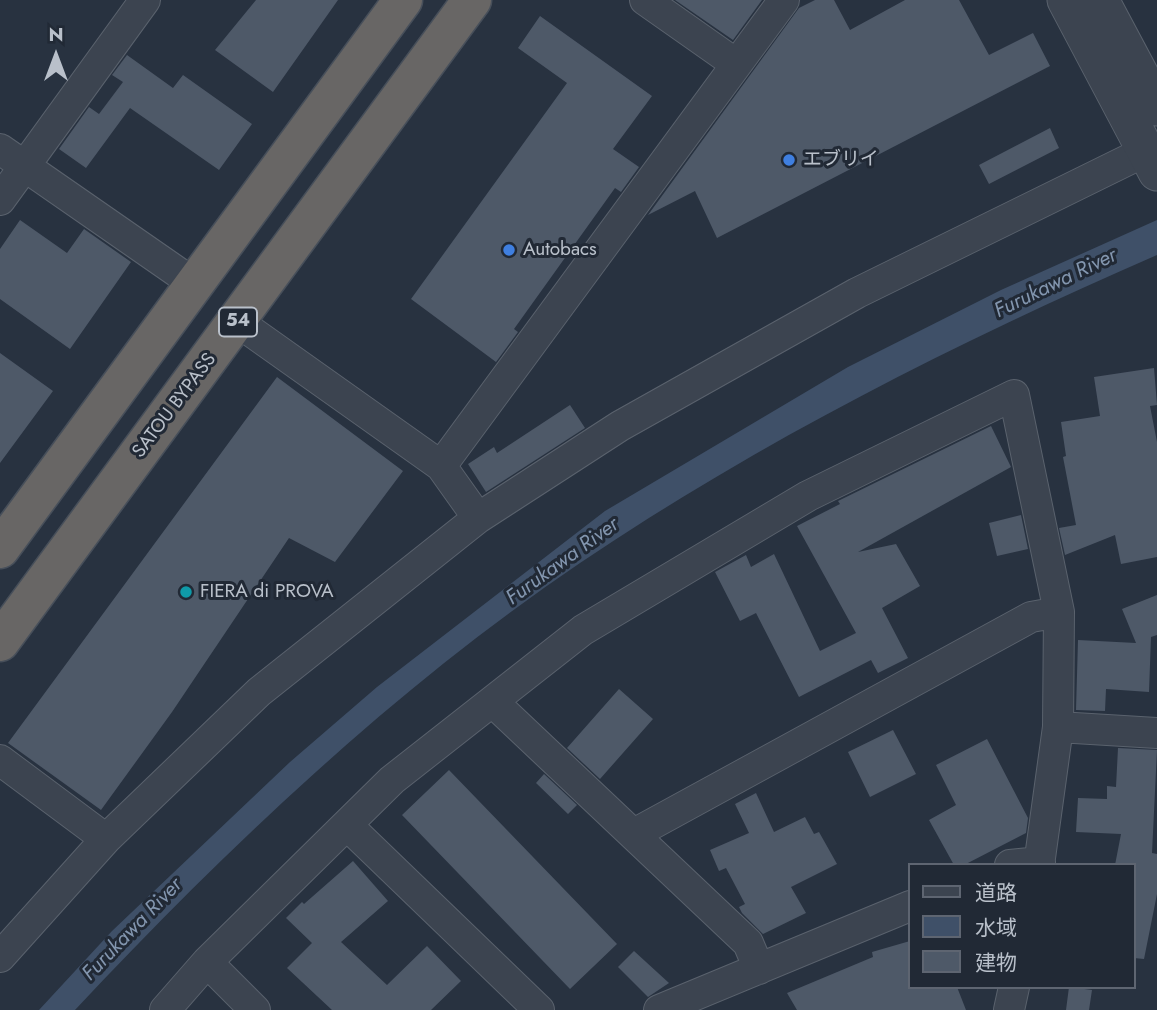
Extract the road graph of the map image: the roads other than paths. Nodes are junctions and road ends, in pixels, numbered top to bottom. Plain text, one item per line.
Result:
1 (145, 0) edge
2 (403, 0) edge
3 (472, 0) edge
4 (645, 0) edge
5 (784, 0) edge
6 (1066, 0) edge
7 (1100, 0) edge
8 (736, 64) junction
9 (1157, 107) edge
10 (0, 149) edge
11 (1152, 162) edge
12 (24, 167) junction
13 (0, 200) edge
14 (196, 285) junction
15 (238, 322) junction
16 (441, 466) junction
17 (478, 518) junction
18 (0, 550) edge
19 (1059, 612) junction
20 (0, 642) edge
21 (494, 702) junction
22 (1058, 727) junction
23 (1157, 733) edge
24 (0, 760) edge
25 (347, 825) junction
26 (634, 834) junction
27 (106, 839) junction
28 (1040, 863) edge
29 (908, 907) edge
30 (0, 957) edge
31 (207, 962) junction
32 (759, 969) junction
33 (1014, 989) edge
34 (165, 1010) edge
35 (255, 1010) edge
36 (539, 1010) edge
37 (659, 1010) edge
38 (1009, 1010) edge

1 - 12 street
2 - 14 highway
3 - 15 highway, SATOU BYPASS / 54
4 - 8 street
5 - 8 street
6 - 11 street
7 - 9 street
8 - 16 street
10 - 12 street
11 - 17 street
12 - 13 street
12 - 14 street
14 - 18 highway
15 - 16 street
15 - 20 highway, SATOU BYPASS / 54
16 - 17 street
17 - 27 street
19 - 21 street
19 - 22 street
19 - 26 street
21 - 25 street
21 - 26 street
22 - 23 street
22 - 28 street
24 - 27 street
25 - 31 street
25 - 36 street
26 - 32 street
27 - 30 street
29 - 32 street
31 - 34 street
31 - 35 street
32 - 37 street
33 - 38 street

